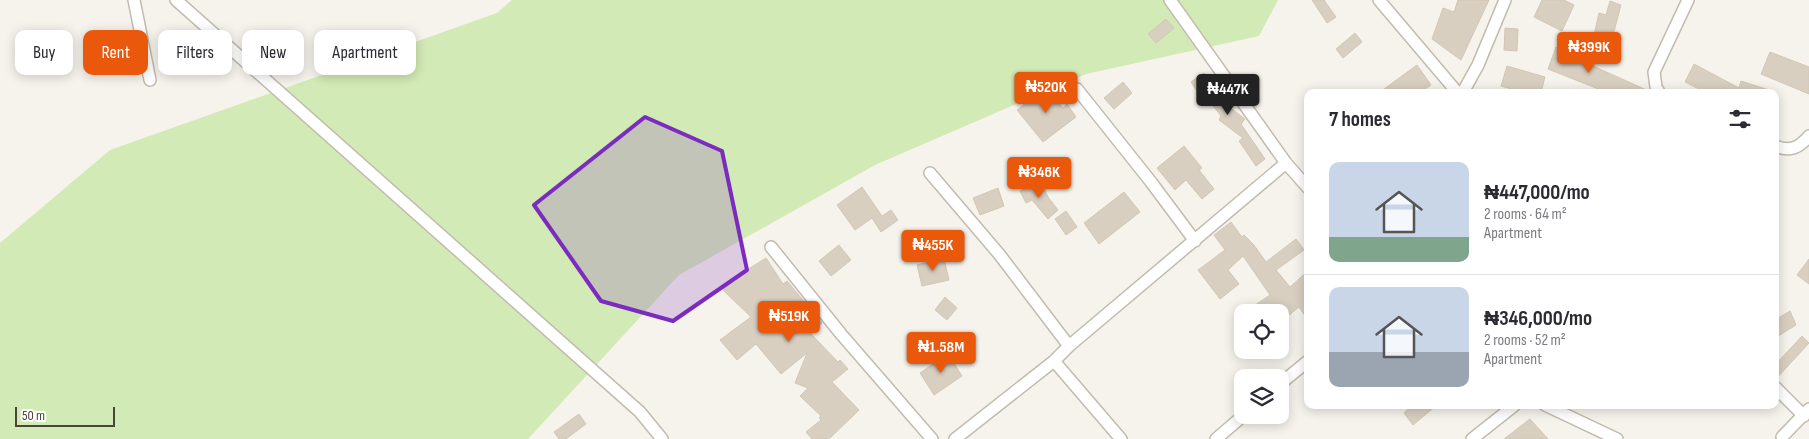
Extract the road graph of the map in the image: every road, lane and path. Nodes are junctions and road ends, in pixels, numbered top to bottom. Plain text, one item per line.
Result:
1 (134, 0) edge
2 (176, 0) edge
3 (1170, 0) edge
4 (1379, 0) edge
5 (1505, 0) edge
6 (1688, 0) edge
7 (150, 80) dead end
8 (1454, 89) edge
9 (1465, 89) edge
10 (1657, 89) edge
11 (1077, 90) dead end
12 (1809, 136) edge
13 (1779, 147) edge
14 (1286, 164) junction
15 (930, 173) dead end
16 (1304, 184) edge
17 (1195, 241) junction
18 (770, 247) dead end
19 (1069, 346) junction
20 (1054, 361) junction
21 (1304, 364) edge
22 (1289, 377) edge
23 (1779, 390) edge
24 (1510, 409) edge
25 (1553, 409) edge
26 (1806, 413) edge
27 (1234, 424) edge
28 (1783, 438) edge
29 (662, 439) edge
30 (932, 439) edge
31 (955, 439) edge
32 (1121, 439) edge
33 (1216, 439) edge
34 (1472, 439) edge
35 (1616, 439) edge

1 - 7 street
2 - 29 street
3 - 14 street
4 - 8 street
5 - 9 street
6 - 10 street
11 - 17 street
12 - 13 street
14 - 16 street
14 - 17 street
15 - 19 street
17 - 19 street
18 - 30 street
19 - 20 street
20 - 31 street
20 - 32 street
21 - 22 street
23 - 26 street
24 - 34 street
25 - 35 street
26 - 28 street
27 - 33 street

